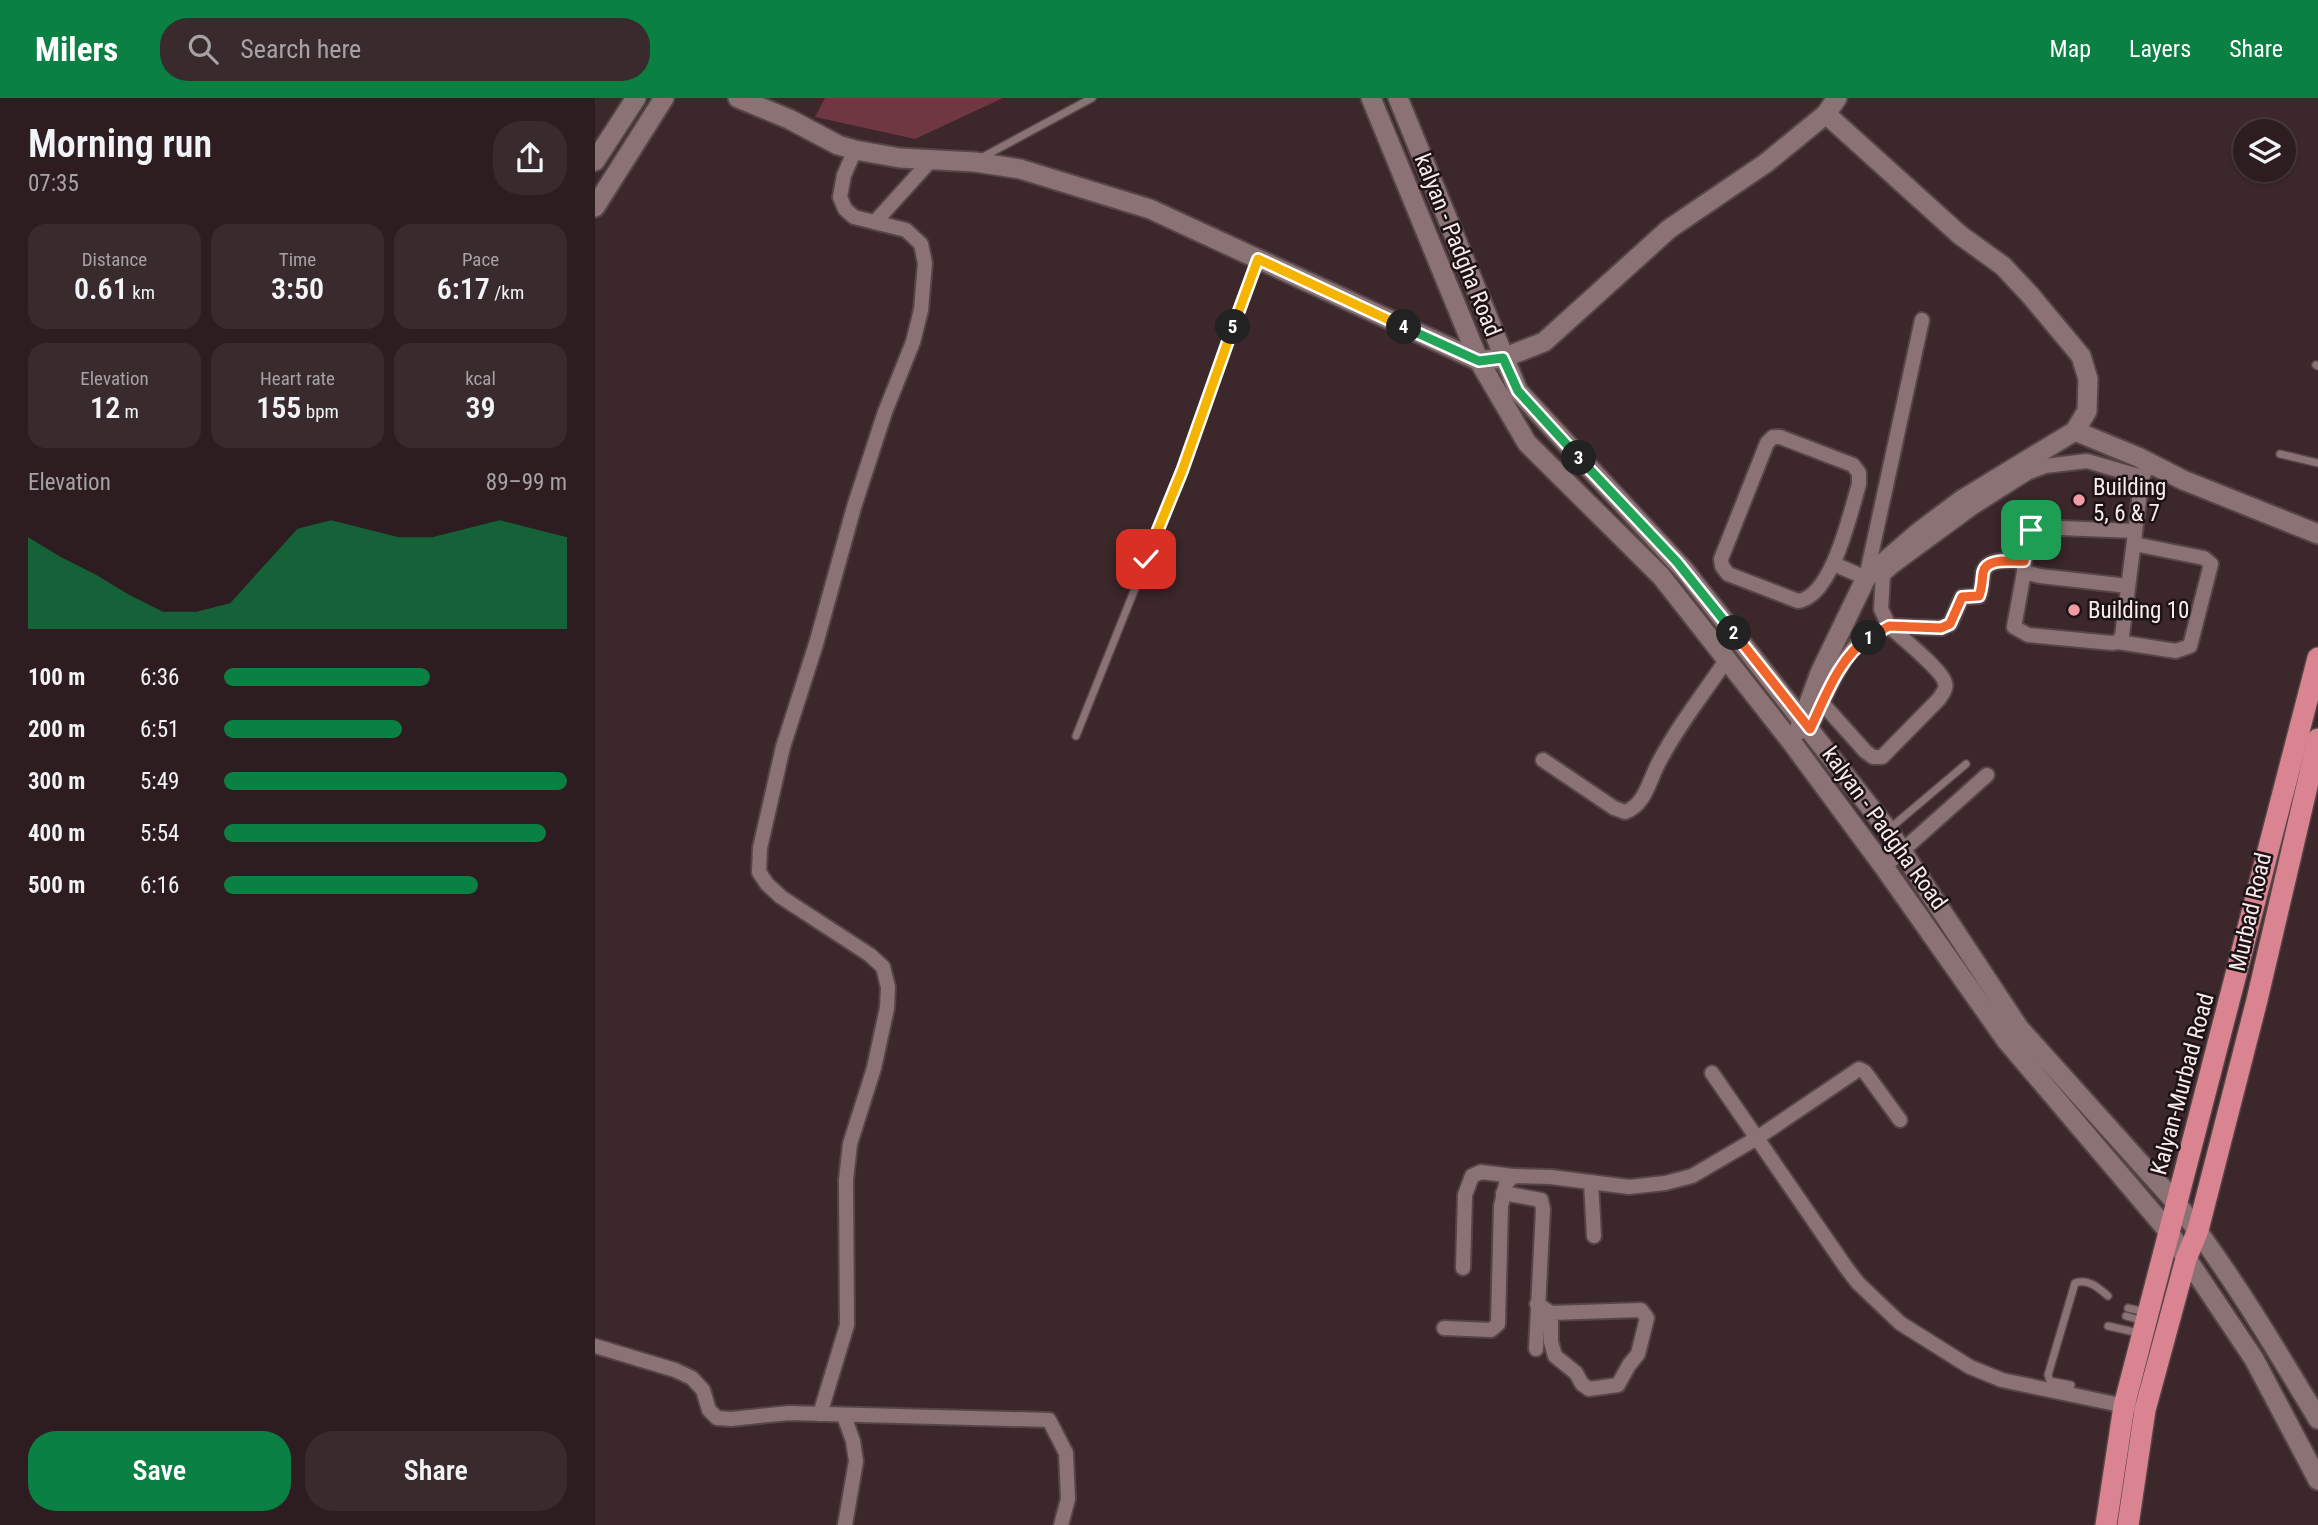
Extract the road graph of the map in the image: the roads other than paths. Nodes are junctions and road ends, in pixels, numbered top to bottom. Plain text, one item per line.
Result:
1 (636, 98) edge
2 (664, 98) edge
3 (738, 98) edge
4 (1093, 98) edge
5 (1371, 98) edge
6 (1398, 98) edge
7 (1831, 106) edge
8 (856, 150) junction
9 (932, 159) junction
10 (595, 161) edge
11 (975, 162) junction
12 (595, 207) edge
13 (875, 222) junction
14 (1258, 259) junction
15 (1922, 320) dead end
16 (1503, 358) junction
17 (1479, 361) junction
18 (2075, 431) junction
19 (2280, 454) dead end
20 (2318, 463) edge
21 (2146, 470) junction
22 (2318, 534) edge
23 (2134, 537) junction
24 (1677, 562) junction
25 (1834, 564) junction
26 (2024, 567) junction
27 (1661, 576) junction
28 (1866, 578) junction
29 (2128, 586) junction
30 (1889, 626) junction
31 (2118, 642) junction
32 (2318, 658) edge
33 (1727, 659) junction
34 (1823, 704) junction
35 (1807, 725) junction
36 (1076, 736) dead end
37 (2318, 739) edge
38 (1793, 744) junction
39 (1543, 760) dead end
40 (1966, 764) dead end
41 (1987, 775) dead end
42 (1888, 830) junction
43 (2282, 845) junction
44 (1901, 853) junction
45 (1884, 867) junction
46 (1960, 940) junction
47 (1945, 953) junction
48 (2013, 1034) junction
49 (1713, 1073) dead end
50 (1900, 1120) dead end
51 (1757, 1138) junction
52 (1513, 1176) junction
53 (1551, 1177) junction
54 (1591, 1182) junction
55 (1503, 1193) junction
56 (1541, 1200) junction
57 (2178, 1205) junction
58 (2197, 1230) junction
59 (2169, 1232) junction
60 (1594, 1236) dead end
61 (2186, 1259) junction
62 (1463, 1268) dead end
63 (2108, 1296) dead end
64 (1537, 1304) junction
65 (2127, 1312) dead end
66 (1551, 1313) junction
67 (2146, 1323) junction
68 (2108, 1326) dead end
69 (1444, 1328) dead end
70 (595, 1346) edge
71 (2274, 1346) junction
72 (1536, 1349) dead end
73 (2254, 1359) junction
74 (2063, 1387) junction
75 (2135, 1408) junction
76 (820, 1414) junction
77 (844, 1416) junction
78 (2318, 1419) edge
79 (2318, 1480) edge
80 (845, 1525) edge
81 (1061, 1525) edge
82 (2106, 1525) edge
83 (2128, 1525) edge

1 - 10 main road
2 - 12 main road
3 - 8 main road
4 - 11 lane
5 - 17 main road, kalyan - Padgha Road
6 - 16 main road
7 - 16 main road
7 - 18 main road
8 - 9 main road
8 - 13 street
9 - 11 main road
9 - 13 street
11 - 14 main road
13 - 76 street
14 - 17 main road
14 - 36 lane
15 - 28 street
16 - 17 main road
16 - 24 main road
17 - 27 main road, kalyan - Padgha Road
18 - 21 main road
18 - 28 main road
19 - 20 lane
21 - 22 main road
21 - 23 street
21 - 30 street
23 - 26 street
23 - 29 street
23 - 31 street
24 - 27 main road
24 - 35 main road
25 - 25 street
25 - 28 street
26 - 29 street
26 - 30 street
26 - 31 street
27 - 33 main road, kalyan - Padgha Road
28 - 35 main road
29 - 31 street
30 - 34 street
30 - 34 street
32 - 43 highway, Kalyan-Murbad Road
33 - 38 main road, kalyan - Padgha Road
33 - 39 street
34 - 35 street
35 - 38 main road
35 - 42 main road
37 - 43 highway, Murbad Road
38 - 45 main road, kalyan - Padgha Road
40 - 42 lane
41 - 44 street
42 - 44 main road
43 - 57 highway, Kalyan-Murbad Road
43 - 58 highway, Murbad Road
44 - 45 street
44 - 46 main road
45 - 47 main road, kalyan - Padgha Road
46 - 47 main road
46 - 48 main road
47 - 48 main road, kalyan - Padgha Road
48 - 57 main road
48 - 59 main road, kalyan - Padgha Road
49 - 51 street
50 - 51 street
51 - 54 street
51 - 74 street
52 - 53 street
52 - 55 street
52 - 62 street
53 - 54 street
53 - 56 street
54 - 60 street
55 - 56 street
55 - 69 street
56 - 64 street
57 - 58 main road
57 - 59 highway, Kalyan-Murbad Road
58 - 61 highway, Murbad Road
58 - 71 main road
59 - 61 main road, kalyan - Padgha Road
59 - 67 highway, Kalyan-Murbad Road
61 - 73 main road
61 - 75 highway, Murbad Road
63 - 74 lane
64 - 66 street
64 - 72 street
65 - 67 lane
66 - 66 street
67 - 68 lane
67 - 75 highway, Kalyan-Murbad Road
70 - 76 street
71 - 73 main road
71 - 78 main road
73 - 79 main road
74 - 75 street
75 - 82 highway, Kalyan-Murbad Road
75 - 83 highway
76 - 77 street
77 - 80 street
77 - 81 street

